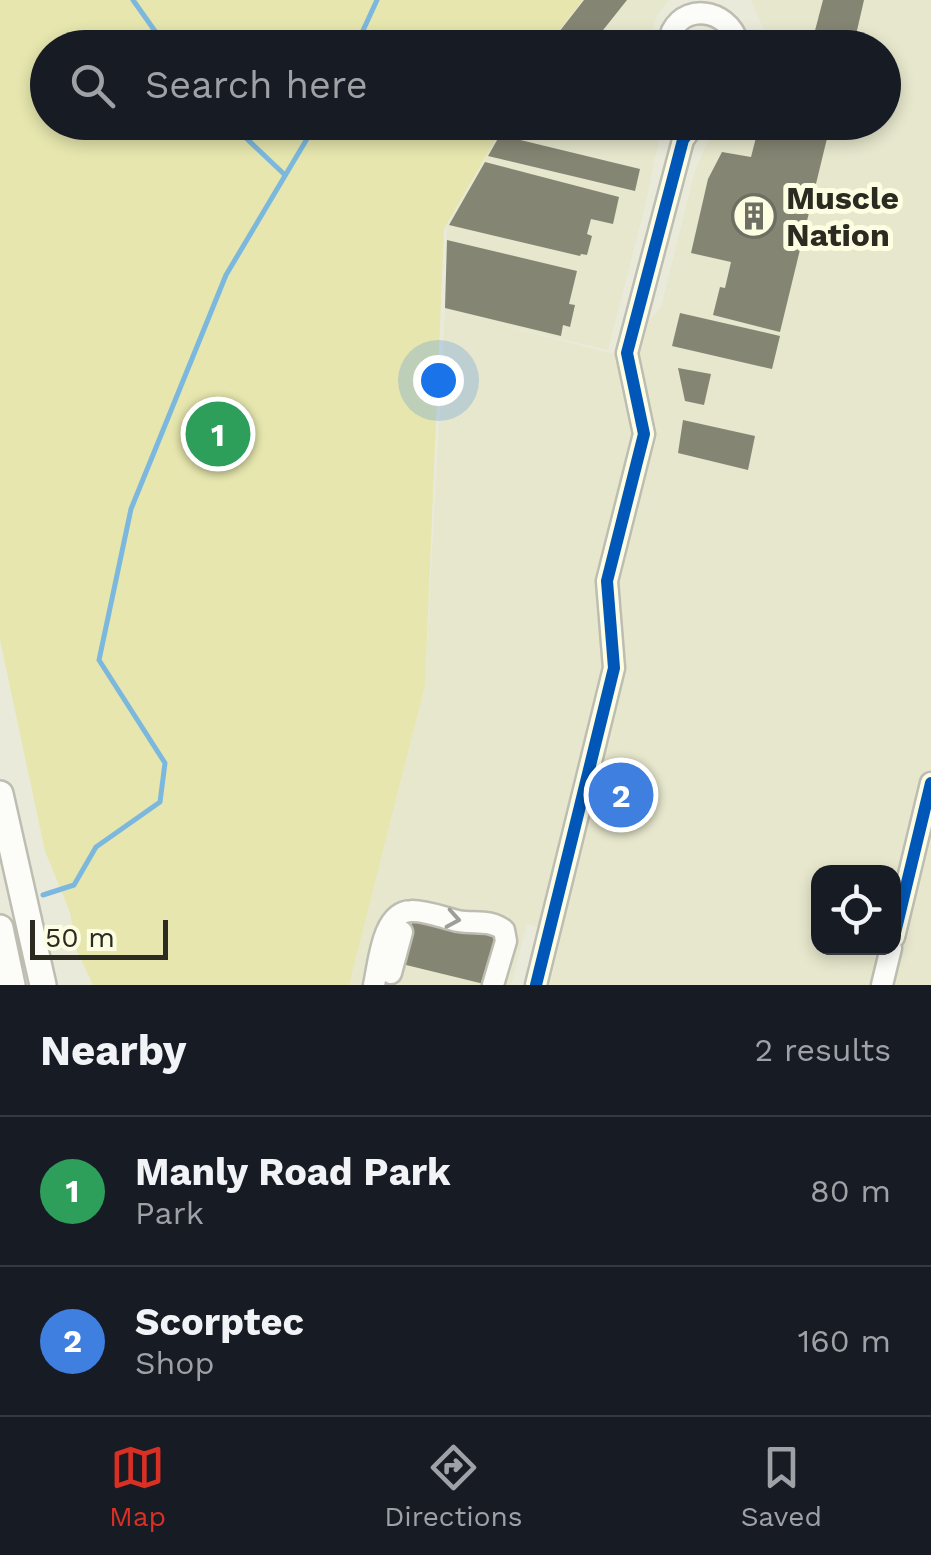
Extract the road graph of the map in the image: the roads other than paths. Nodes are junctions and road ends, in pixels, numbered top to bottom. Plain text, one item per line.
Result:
1 (672, 30) edge
2 (733, 30) edge
3 (680, 140) edge
4 (931, 782) edge
5 (0, 794) edge
6 (901, 908) edge
7 (410, 911) junction
8 (0, 928) edge
9 (402, 932) dead end
10 (889, 955) edge
11 (12, 985) edge
12 (43, 985) edge
13 (364, 985) edge
14 (374, 985) edge
15 (388, 985) edge
16 (493, 985) edge
17 (536, 985) edge
18 (882, 985) edge

1 - 2 street
3 - 17 street
4 - 6 street
5 - 12 main road
7 - 13 street
7 - 14 street
7 -> 16 street
8 - 11 main road
9 - 15 street
10 - 18 street

